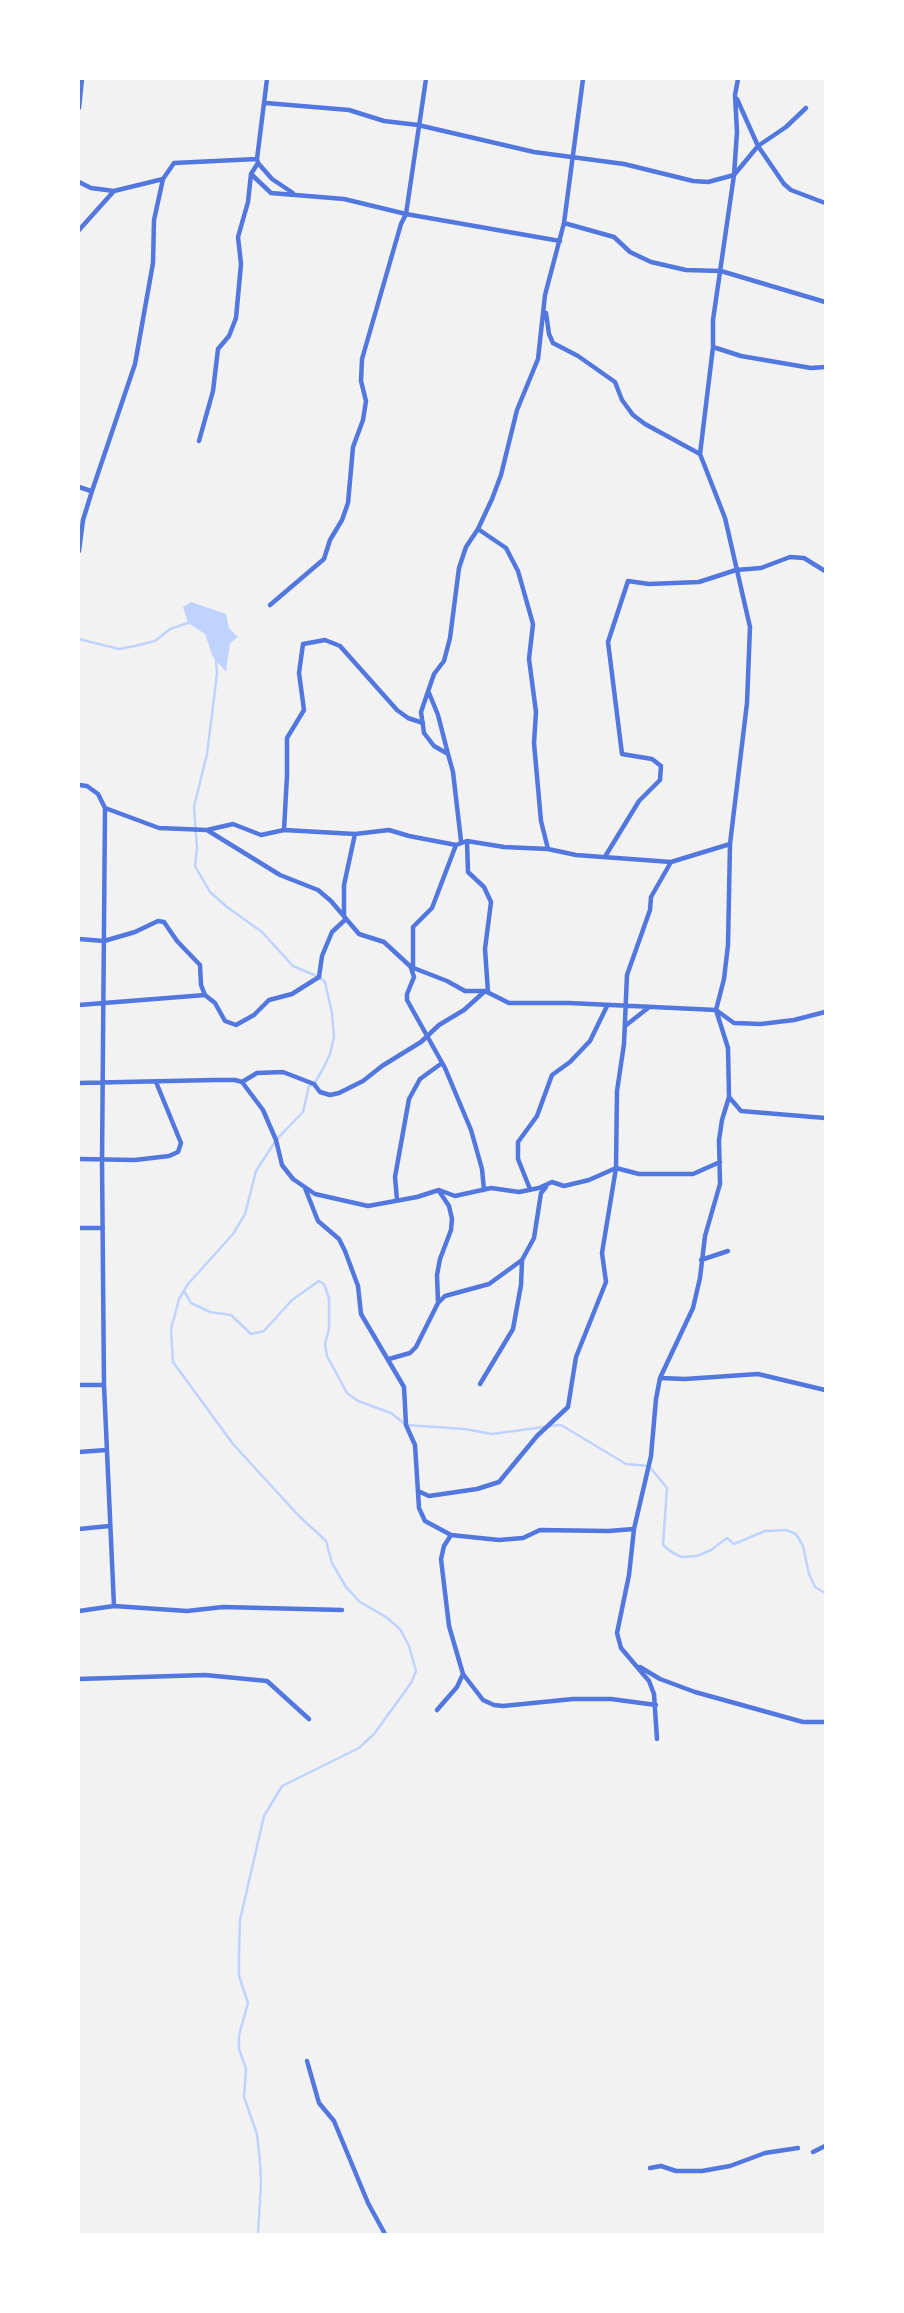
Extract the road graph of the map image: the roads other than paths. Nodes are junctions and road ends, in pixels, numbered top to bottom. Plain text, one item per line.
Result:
1 (82, 79) edge
2 (267, 79) edge
3 (426, 79) edge
4 (583, 79) edge
5 (738, 79) edge
6 (735, 95) junction
7 (266, 103) junction
8 (79, 108) edge
9 (806, 108) dead end
10 (418, 125) junction
11 (758, 146) junction
12 (571, 157) junction
13 (257, 161) junction
14 (251, 174) junction
15 (734, 175) junction
16 (163, 179) junction
17 (79, 183) edge
18 (114, 191) junction
19 (294, 193) junction
20 (825, 203) edge
21 (406, 214) junction
22 (564, 223) junction
23 (82, 224) edge
24 (79, 230) edge
25 (560, 241) junction
26 (721, 271) junction
27 (825, 302) edge
28 (545, 309) junction
29 (713, 347) junction
30 (825, 367) edge
31 (199, 441) dead end
32 (700, 454) junction
33 (79, 487) edge
34 (92, 491) junction
35 (478, 529) junction
36 (79, 551) edge
37 (736, 570) junction
38 (825, 571) edge
39 (270, 605) dead end
40 (428, 692) junction
41 (424, 723) junction
42 (448, 754) junction
43 (79, 786) edge
44 (105, 808) junction
45 (207, 830) junction
46 (284, 830) junction
47 (355, 834) junction
48 (462, 842) junction
49 (730, 844) junction
50 (548, 849) junction
51 (606, 855) junction
52 (671, 862) junction
53 (345, 918) junction
54 (79, 939) edge
55 (104, 941) junction
56 (412, 968) junction
57 (486, 992) junction
58 (205, 995) junction
59 (79, 1005) edge
60 (103, 1005) junction
61 (607, 1006) junction
62 (625, 1006) junction
63 (650, 1007) junction
64 (716, 1010) junction
65 (825, 1012) edge
66 (625, 1027) junction
67 (429, 1035) junction
68 (442, 1063) junction
69 (156, 1082) junction
70 (242, 1082) junction
71 (79, 1083) edge
72 (102, 1083) junction
73 (729, 1097) junction
74 (825, 1118) edge
75 (79, 1159) edge
76 (102, 1161) junction
77 (720, 1162) junction
78 (616, 1168) junction
79 (552, 1182) junction
80 (303, 1185) junction
81 (530, 1189) junction
82 (439, 1190) junction
83 (484, 1190) junction
84 (397, 1200) junction
85 (79, 1228) edge
86 (103, 1228) junction
87 (728, 1251) dead end
88 (522, 1260) junction
89 (701, 1260) junction
90 (438, 1303) junction
91 (389, 1359) junction
92 (660, 1378) junction
93 (480, 1384) dead end
94 (79, 1385) edge
95 (104, 1385) junction
96 (825, 1390) edge
97 (106, 1450) junction
98 (79, 1452) edge
99 (418, 1490) junction
100 (109, 1526) junction
101 (79, 1529) edge
102 (634, 1530) junction
103 (450, 1535) junction
104 (114, 1606) junction
105 (342, 1610) dead end
106 (79, 1611) edge
107 (635, 1663) junction
108 (463, 1675) junction
109 (79, 1679) edge
110 (656, 1705) junction
111 (437, 1710) dead end
112 (309, 1719) dead end
113 (825, 1722) edge
114 (657, 1739) dead end
115 (307, 2061) dead end
116 (825, 2146) edge
117 (798, 2148) dead end
118 (813, 2152) dead end
119 (650, 2168) dead end
120 (385, 2234) edge

1 - 8 street
2 - 7 street
3 - 10 street
4 - 12 street
5 - 6 street
6 - 11 street
6 - 15 street
7 - 10 street
7 - 13 street
9 - 11 street
10 - 12 street
10 - 21 street
11 - 15 street
11 - 20 street
12 - 15 street
12 - 22 street
13 - 14 street
13 - 16 street
13 - 19 street
14 - 19 street
14 - 31 street
15 - 26 street
16 - 18 street
16 - 34 street
17 - 18 street
18 - 23 street
19 - 21 street
21 - 25 street
21 - 39 street
22 - 25 street
22 - 26 street
23 - 24 street
25 - 28 street
26 - 27 street
26 - 29 street
28 - 32 street
28 - 35 street
29 - 30 street
29 - 32 street
32 - 37 street
33 - 34 street
34 - 36 street
35 - 40 street
35 - 50 street
37 - 38 street
37 - 49 street
37 - 51 street
40 - 41 street
40 - 42 street
41 - 42 street
41 - 46 street
42 - 48 street
43 - 44 street
44 - 45 street
44 - 55 street
45 - 46 street
45 - 53 street
46 - 47 street
47 - 48 street
47 - 53 street
48 - 50 street
48 - 56 street
48 - 57 street
49 - 52 street
49 - 64 street
50 - 51 street
51 - 52 street
52 - 62 street
53 - 56 street
53 - 58 street
54 - 55 street
55 - 58 street
55 - 60 street
56 - 57 street
56 - 67 street
57 - 61 street
57 - 67 street
58 - 60 street
59 - 60 street
60 - 72 street
61 - 62 street
61 - 81 street
62 - 63 street
62 - 66 street
63 - 64 street
63 - 66 street
64 - 65 street
64 - 73 street
66 - 78 street
67 - 68 street
67 - 70 street
68 - 83 street
68 - 84 street
69 - 70 street
69 - 72 street
69 - 76 street
70 - 80 street
71 - 72 street
72 - 76 street
73 - 74 street
73 - 77 street
75 - 76 street
76 - 86 street
77 - 78 street
77 - 89 street
78 - 79 street
78 - 99 street
79 - 81 street
79 - 88 street
80 - 84 street
80 - 91 street
81 - 83 street
82 - 83 street
82 - 84 street
82 - 90 street
85 - 86 street
86 - 95 street
87 - 89 street
88 - 90 street
88 - 93 street
89 - 92 street
90 - 91 street
91 - 99 street
92 - 96 street
92 - 102 street
94 - 95 street
95 - 97 street
97 - 98 street
97 - 100 street
99 - 103 street
100 - 101 street
100 - 104 street
102 - 103 street
102 - 107 street
103 - 108 street
104 - 105 street
104 - 106 street
107 - 110 street
107 - 113 street
108 - 110 street
108 - 111 street
109 - 112 street
110 - 114 street
115 - 120 street
116 - 118 street
117 - 119 street

